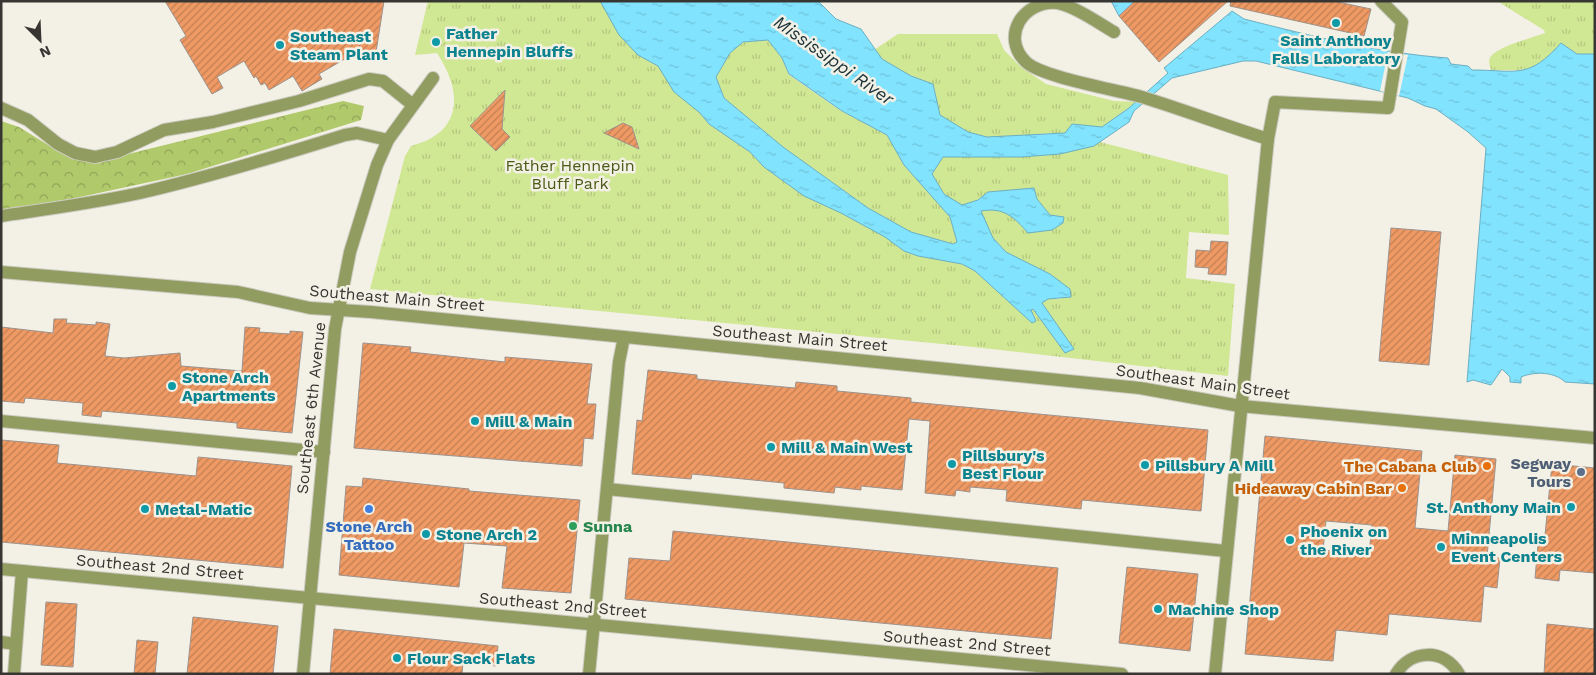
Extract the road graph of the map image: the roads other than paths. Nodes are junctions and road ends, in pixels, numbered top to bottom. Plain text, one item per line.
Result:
1 (1381, 1) edge
2 (1114, 32) dead end
3 (433, 78) dead end
4 (412, 105) junction
5 (1, 108) edge
6 (1268, 139) junction
7 (388, 140) junction
8 (1, 216) edge
9 (1, 272) edge
10 (338, 309) junction
11 (624, 337) junction
12 (1240, 406) junction
13 (1, 421) edge
14 (1595, 438) edge
15 (324, 452) junction
16 (607, 489) junction
17 (1226, 551) junction
18 (1, 569) edge
19 (22, 571) junction
20 (310, 597) junction
21 (593, 624) junction
22 (1, 642) edge
23 (16, 644) junction
24 (14, 674) edge
25 (303, 674) edge
26 (589, 674) edge
27 (1122, 674) edge
28 (1215, 674) edge
29 (1396, 674) edge
30 (1459, 674) edge

1 - 6 street
2 - 6 street
3 - 4 street, Southeast 6th Avenue
4 - 5 street
4 - 7 street, Southeast 6th Avenue
6 - 12 street
7 - 8 street
7 - 10 street, Southeast 6th Avenue
9 - 10 street, Southeast Main Street
10 - 11 street, Southeast Main Street
10 - 15 street, Southeast 6th Avenue
11 - 12 street, Southeast Main Street
11 - 16 street
12 - 14 street, Southeast Main Street
12 - 17 street
13 - 15 street
15 - 20 street, Southeast 6th Avenue
16 - 17 street
16 - 21 street
17 - 28 street
18 - 19 street, Southeast 2nd Street
19 - 20 street, Southeast 2nd Street
19 - 23 street
20 - 21 street, Southeast 2nd Street
20 - 25 street, Southeast 6th Avenue
21 - 26 street
21 - 27 street, Southeast 2nd Street
22 - 23 street
23 - 24 street
29 - 30 street

